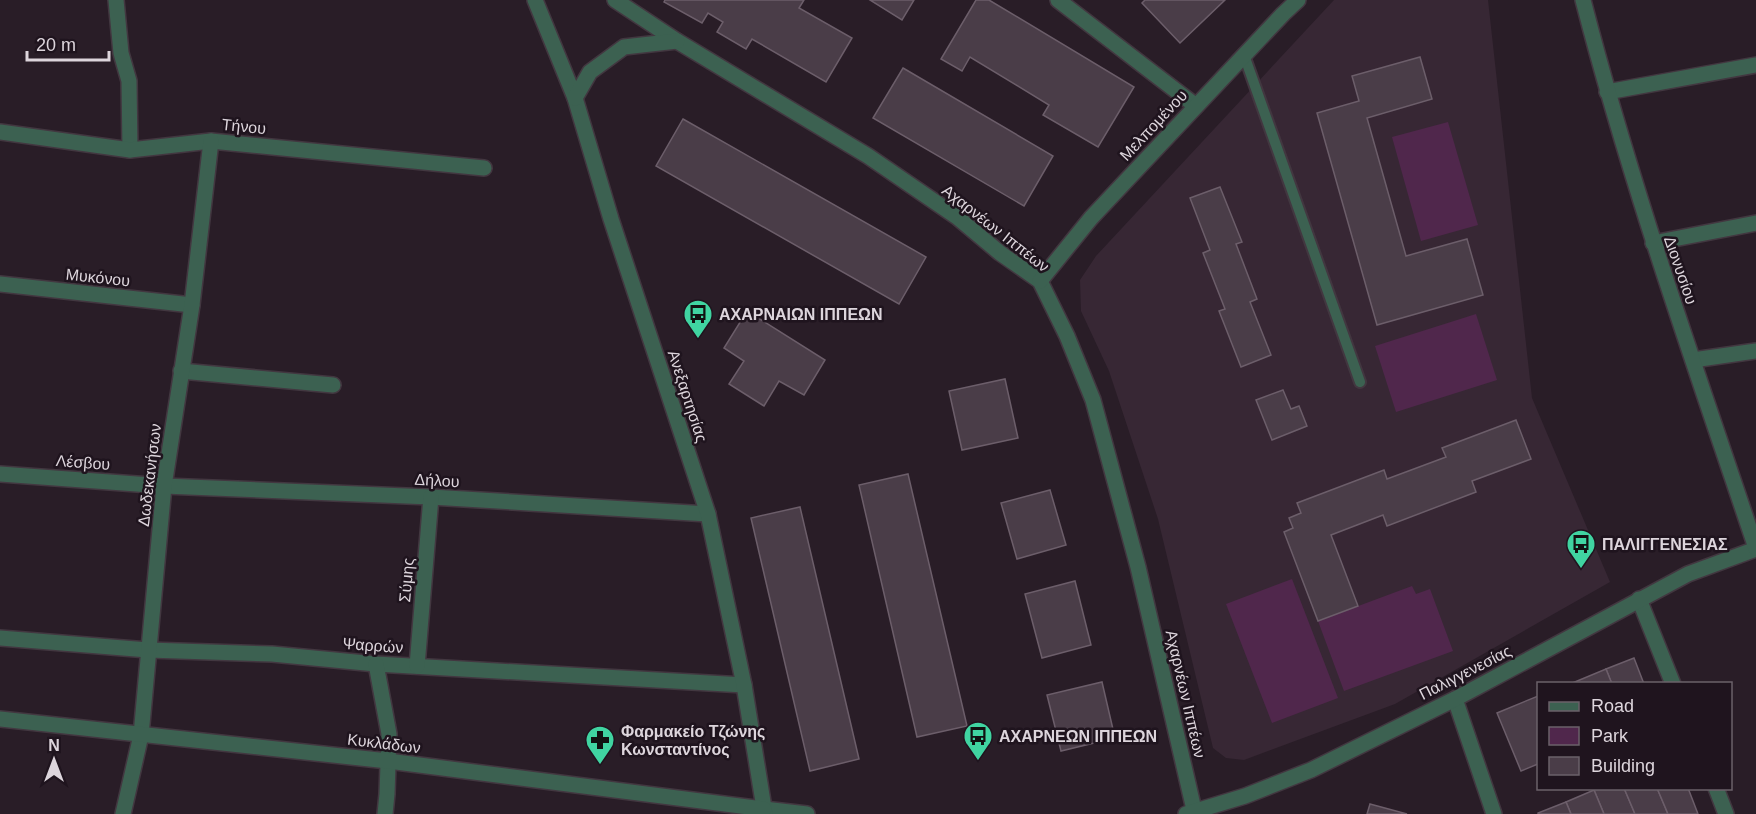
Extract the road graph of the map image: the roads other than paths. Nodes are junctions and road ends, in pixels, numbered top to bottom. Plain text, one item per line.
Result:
1 (116, 0) edge
2 (535, 0) edge
3 (615, 0) edge
4 (1058, 0) edge
5 (1298, 0) edge
6 (1583, 0) edge
7 (677, 41) junction
8 (1244, 55) junction
9 (1756, 65) edge
10 (1607, 92) junction
11 (575, 98) junction
12 (1196, 106) junction
13 (0, 132) edge
14 (211, 141) junction
15 (130, 150) junction
16 (484, 168) dead end
17 (1756, 223) edge
18 (1653, 243) junction
19 (1040, 281) junction
20 (0, 284) edge
21 (192, 305) junction
22 (1756, 351) edge
23 (1693, 360) junction
24 (181, 371) junction
25 (1360, 382) dead end
26 (333, 385) dead end
27 (0, 474) edge
28 (164, 486) junction
29 (431, 497) junction
30 (708, 514) junction
31 (1756, 549) edge
32 (1639, 599) junction
33 (0, 638) edge
34 (148, 650) junction
35 (376, 664) junction
36 (417, 666) junction
37 (1672, 682) edge
38 (744, 685) junction
39 (1455, 699) junction
40 (0, 719) edge
41 (141, 735) junction
42 (388, 760) junction
43 (1716, 790) edge
44 (764, 812) edge
45 (1192, 813) edge
46 (123, 814) edge
47 (385, 814) edge
48 (807, 814) edge
49 (1494, 814) edge
50 (1726, 814) edge

1 - 15 street
2 - 11 street, Ανεξαρτησίας
3 - 7 street, Αχαρνέων Ιππέων
4 - 12 street
5 - 8 street, Μελπομένου
6 - 10 street, Διονυσίου
7 - 11 street
7 - 19 street, Αχαρνέων Ιππέων
8 - 12 street, Μελπομένου
8 - 25 lane
9 - 10 street
10 - 18 street, Διονυσίου
11 - 30 street, Ανεξαρτησίας
12 - 19 street, Μελπομένου
13 - 15 street, Τήνου
14 - 15 street, Τήνου
14 - 16 street, Τήνου
14 - 21 street, Δωδεκανήσων
17 - 18 street
18 - 23 street, Διονυσίου
19 - 45 street, Αχαρνέων Ιππέων
20 - 21 street, Μυκόνου
21 - 24 street, Δωδεκανήσων
22 - 23 street
23 - 31 street, Διονυσίου
24 - 26 street
24 - 28 street, Δωδεκανήσων
27 - 28 street, Λέσβου
28 - 29 street, Δήλου
28 - 34 street, Δωδεκανήσων
29 - 30 street, Δήλου
29 - 36 street, Σύμης
30 - 38 street, Ανεξαρτησίας
31 - 32 street, Παλιγγενεσίας
32 - 37 street
32 - 39 street, Παλιγγενεσίας
33 - 34 street, Ψαρρών
34 - 35 street, Ψαρρών
34 - 41 street, Δωδεκανήσων
35 - 36 street, Ψαρρών
35 - 42 street
36 - 38 street, Ψαρρών
38 - 44 street, Ανεξαρτησίας
39 - 45 street, Παλιγγενεσίας
39 - 49 street
40 - 41 street, Κυκλάδων
41 - 42 street, Κυκλάδων
41 - 46 street, Δωδεκανήσων
42 - 44 street, Κυκλάδων
42 - 47 street
43 - 50 street
44 - 48 street

